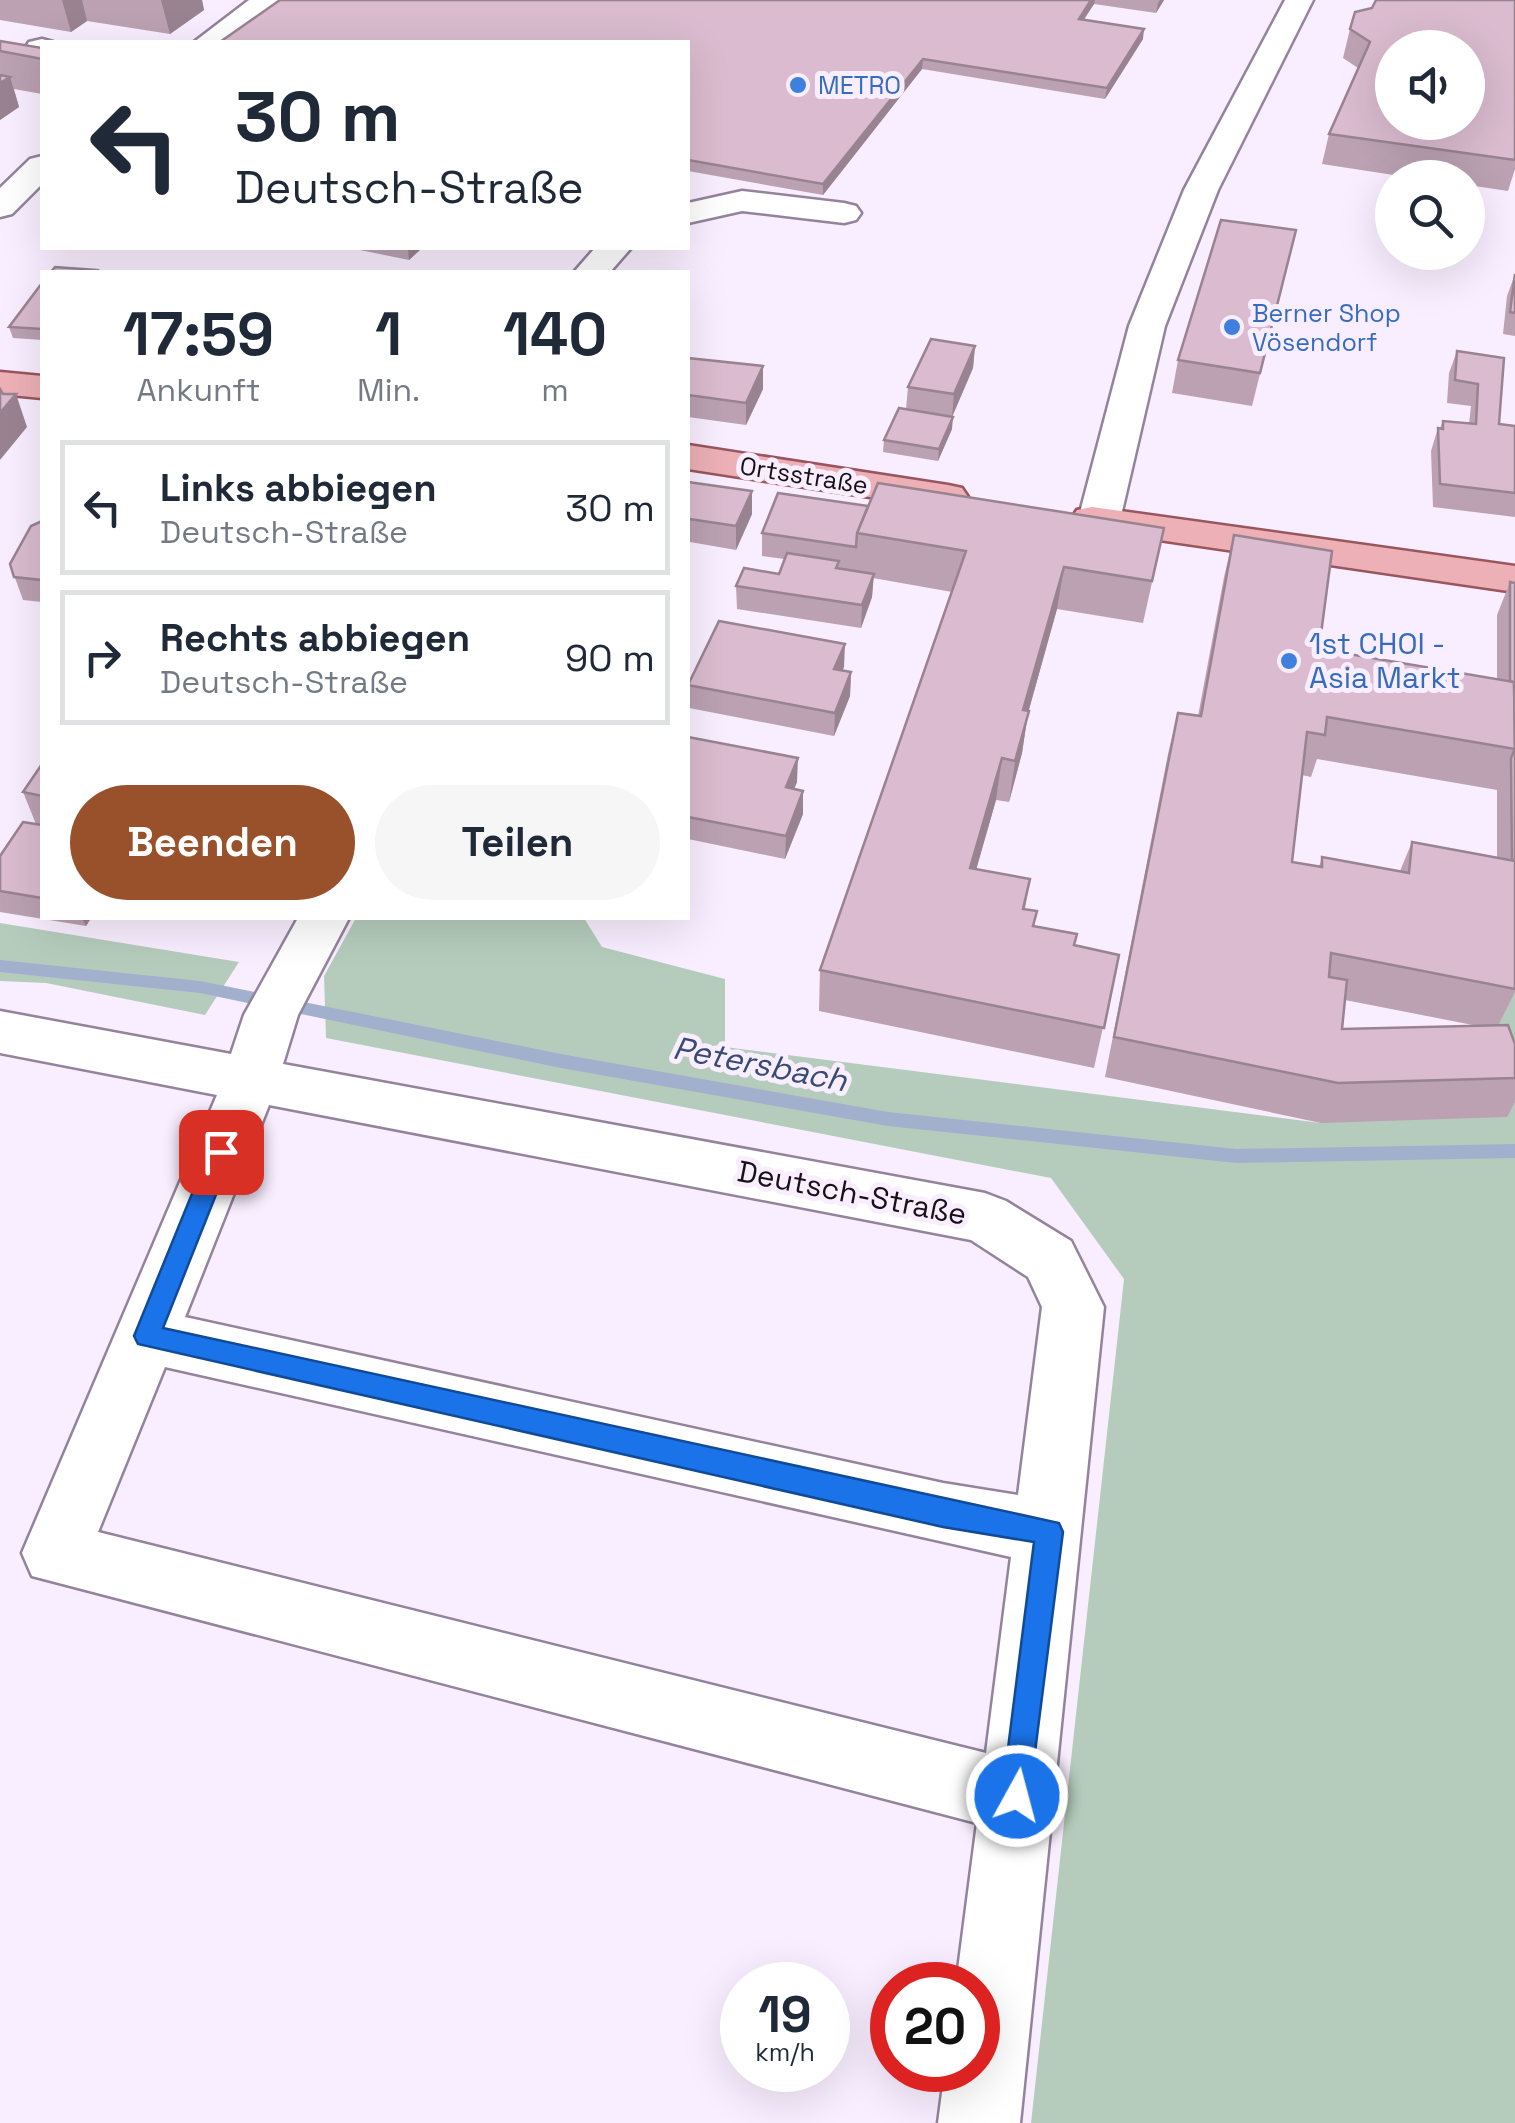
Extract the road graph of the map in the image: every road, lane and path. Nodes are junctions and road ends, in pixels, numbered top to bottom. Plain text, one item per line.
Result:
1 (268, 0) edge
2 (1299, 0) edge
3 (211, 40) edge
4 (40, 168) edge
5 (0, 207) edge
6 (690, 212) edge
7 (844, 213) dead end
8 (612, 250) edge
9 (593, 270) edge
10 (0, 383) edge
11 (40, 387) edge
12 (690, 457) edge
13 (986, 502) edge
14 (1080, 517) joint
15 (1515, 579) edge
16 (322, 920) edge
17 (0, 1032) edge
18 (251, 1079) junction
19 (147, 1336) junction
20 (1049, 1532) junction
21 (1017, 1796) junction
22 (979, 2123) edge

1 - 3 street
2 - 14 street
4 - 5 street
6 - 7 street
8 - 9 street
10 - 11 main road
12 - 13 main road, Ortsstraße
14 - 15 main road
16 - 18 street
17 - 18 street, Deutsch-Straße
18 - 19 street
18 - 20 street, Deutsch-Straße
19 - 20 street
19 - 21 street
20 - 21 street, Deutsch-Straße
21 - 22 street, Deutsch-Straße

